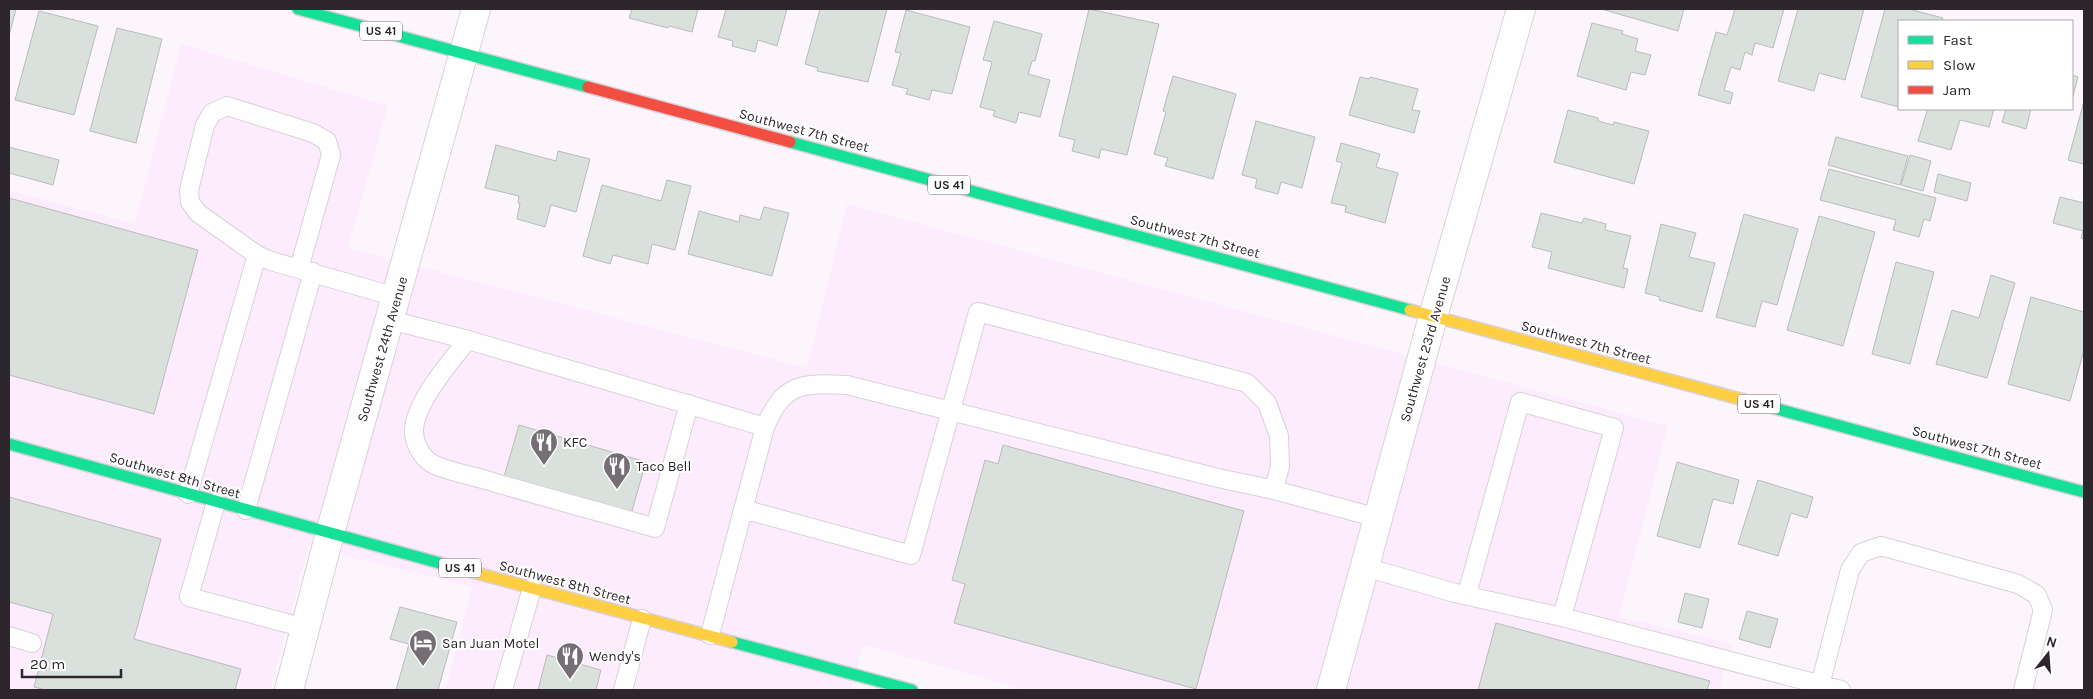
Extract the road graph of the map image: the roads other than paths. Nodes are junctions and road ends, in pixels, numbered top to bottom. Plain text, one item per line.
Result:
1 (298, 9) edge
2 (476, 9) edge
3 (1521, 9) edge
4 (464, 54) junction
5 (258, 256) junction
6 (306, 271) junction
7 (393, 308) junction
8 (1433, 317) junction
9 (468, 340) junction
10 (690, 404) junction
11 (952, 411) junction
12 (765, 427) junction
13 (9, 444) edge
14 (1274, 490) junction
15 (2084, 492) edge
16 (188, 494) junction
17 (216, 502) junction
18 (742, 509) junction
19 (246, 510) junction
20 (1378, 518) junction
21 (330, 533) junction
22 (1365, 567) junction
23 (532, 588) junction
24 (1467, 594) junction
25 (1562, 617) junction
26 (642, 619) junction
27 (305, 628) junction
28 (710, 635) junction
29 (9, 636) edge
30 (32, 642) dead end
31 (1820, 685) junction
32 (902, 689) edge
33 (289, 690) edge
34 (503, 690) edge
35 (623, 690) edge
36 (1331, 690) edge
37 (1841, 690) edge
38 (2023, 690) edge

1 - 4 main road, Southwest 7th Street / US 41
2 - 4 street, Southwest 24th Avenue
3 - 8 street, Southwest 23rd Avenue
4 - 7 street, Southwest 24th Avenue
4 - 8 main road, Southwest 7th Street / US 41
5 - 6 lane
5 - 6 lane
5 - 16 lane
6 - 7 lane
6 - 19 lane
7 - 9 lane
7 - 21 street, Southwest 24th Avenue
8 - 15 main road, Southwest 7th Street / US 41
8 - 20 street, Southwest 23rd Avenue
9 - 10 lane
9 - 10 lane
10 - 12 lane
11 - 12 lane
11 - 14 lane
11 - 14 lane
11 - 18 lane
12 - 18 lane
13 - 16 main road, Southwest 8th Street / US 41
14 - 20 lane
16 - 17 main road, Southwest 8th Street / US 41
17 - 19 main road, Southwest 8th Street / US 41
17 - 27 lane
18 - 28 lane
19 - 21 main road, Southwest 8th Street / US 41
20 - 22 street, Southwest 23rd Avenue
21 - 23 main road, Southwest 8th Street / US 41
21 - 27 street, Southwest 24th Avenue
22 - 24 lane
22 - 36 street, Southwest 23rd Avenue
23 - 26 main road, Southwest 8th Street / US 41
23 - 34 lane
24 - 25 lane
24 - 25 lane
25 - 31 lane
26 - 28 main road, Southwest 8th Street / US 41
26 - 35 lane
27 - 33 street, Southwest 24th Avenue
28 - 32 main road, Southwest 8th Street / US 41
29 - 30 lane
31 - 37 lane
31 - 38 lane

